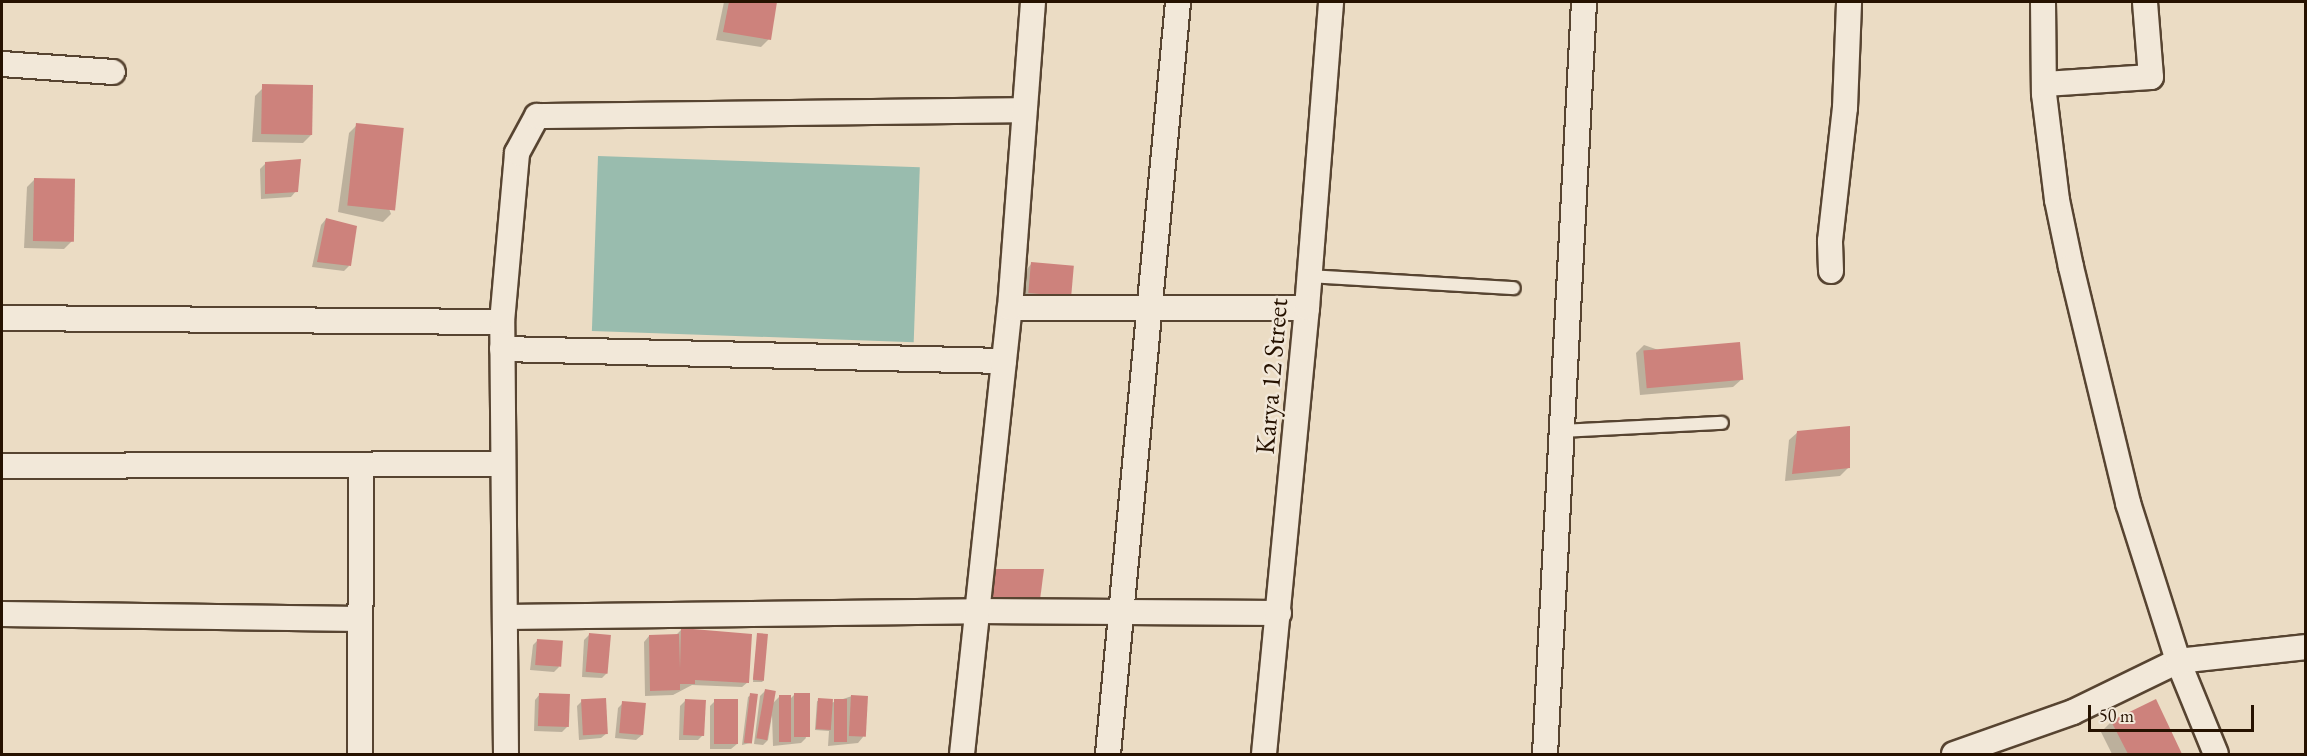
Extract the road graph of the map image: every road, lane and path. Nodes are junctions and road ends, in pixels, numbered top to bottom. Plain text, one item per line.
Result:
1 (1033, 2) edge
2 (1178, 2) edge
3 (1332, 2) edge
4 (1584, 2) edge
5 (1849, 2) edge
6 (2043, 2) edge
7 (2145, 2) edge
8 (2, 64) edge
9 (113, 72) dead end
10 (2045, 84) junction
11 (1024, 110) junction
12 (1831, 271) dead end
13 (1310, 276) junction
14 (1514, 288) dead end
15 (1011, 308) junction
16 (1150, 308) junction
17 (1307, 308) junction
18 (2, 318) edge
19 (502, 322) junction
20 (502, 349) junction
21 (1004, 361) junction
22 (1722, 423) dead end
23 (1562, 431) junction
24 (503, 464) junction
25 (361, 465) junction
26 (2, 466) edge
27 (978, 610) junction
28 (1123, 612) junction
29 (1279, 613) junction
30 (2, 614) edge
31 (505, 617) junction
32 (360, 619) junction
33 (2306, 647) edge
34 (2178, 661) junction
35 (360, 754) edge
36 (506, 754) edge
37 (962, 754) edge
38 (1108, 754) edge
39 (1264, 754) edge
40 (1545, 754) edge
41 (1954, 754) edge
42 (2216, 754) edge

1 - 11 street
2 - 16 street
3 - 13 street, Karya 12 Street
4 - 23 street
5 - 12 street
6 - 10 street
7 - 10 street
8 - 9 street
10 - 34 street
11 - 15 street
11 - 19 street
13 - 14 lane
13 - 17 street, Karya 12 Street
15 - 16 street
15 - 21 street
16 - 17 street
16 - 28 street
17 - 29 street, Karya 12 Street
18 - 19 street
19 - 20 street
20 - 21 street
20 - 24 street
21 - 27 street
22 - 23 lane
23 - 40 street
24 - 25 street
24 - 31 street
25 - 26 street
25 - 32 street
27 - 28 street
27 - 31 street
27 - 37 street
28 - 29 street
28 - 38 street
29 - 39 street, Karya 12 Street
30 - 32 street
31 - 36 street
32 - 35 street
33 - 34 street
34 - 41 street
34 - 42 street

